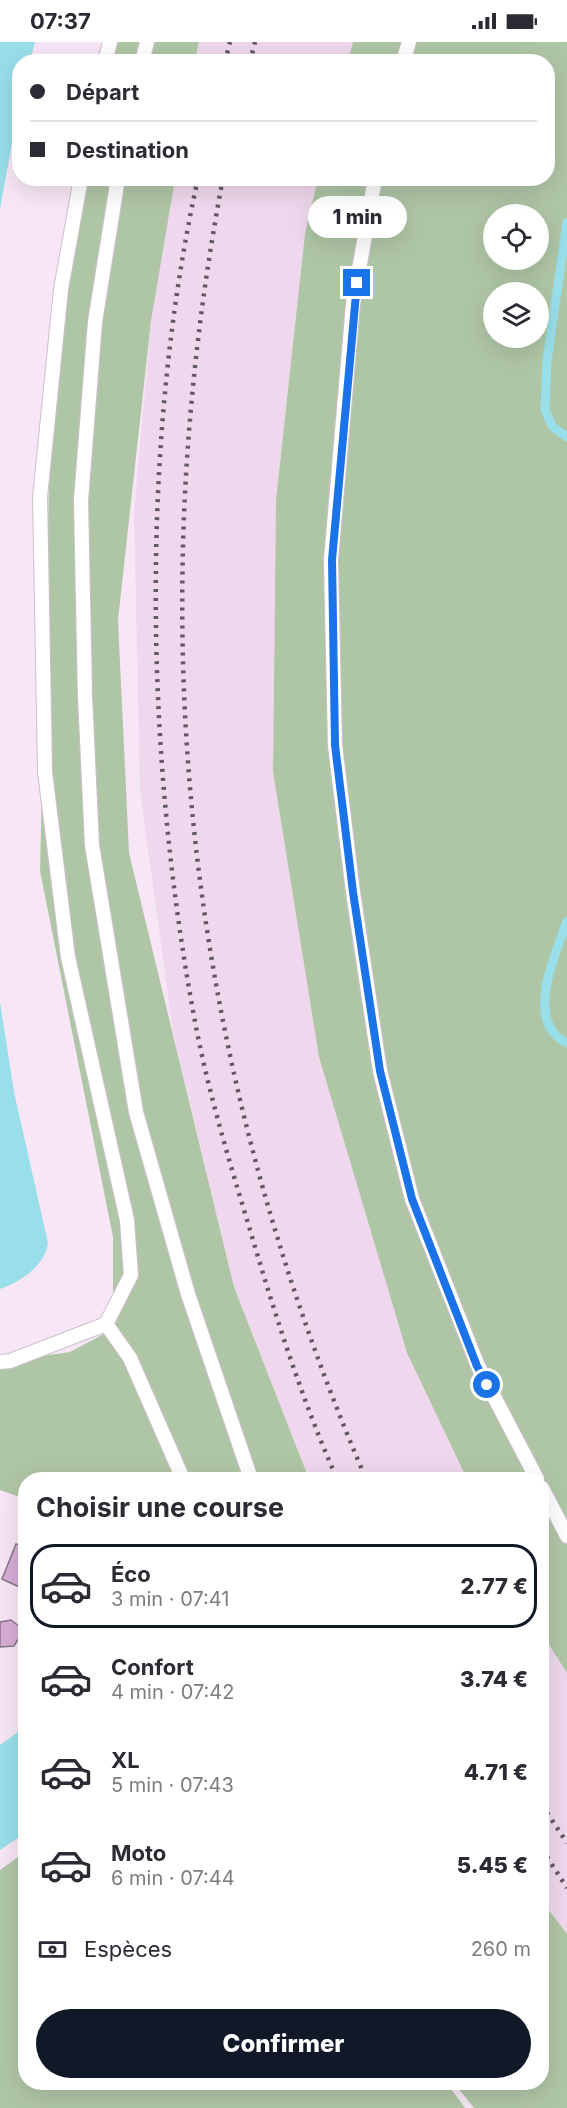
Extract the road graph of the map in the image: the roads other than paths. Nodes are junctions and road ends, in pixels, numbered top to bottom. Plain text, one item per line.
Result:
1 (80, 186) edge
2 (117, 186) edge
3 (374, 186) edge
4 (106, 1323) junction
5 (0, 1362) edge
6 (180, 1472) edge
7 (249, 1472) edge
8 (533, 1472) edge
9 (549, 1501) edge
10 (567, 1536) edge

1 - 4 lane
2 - 7 lane
3 - 8 lane
4 - 5 lane
4 - 6 lane
9 - 10 lane

